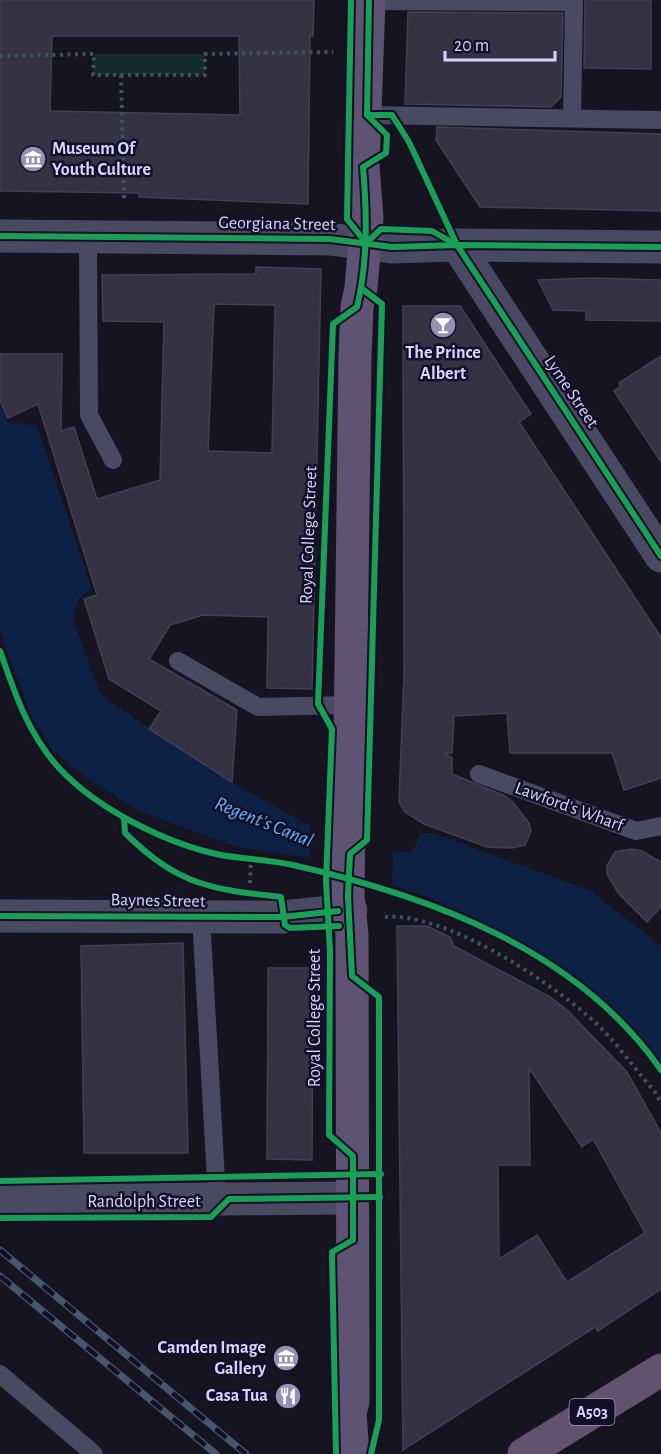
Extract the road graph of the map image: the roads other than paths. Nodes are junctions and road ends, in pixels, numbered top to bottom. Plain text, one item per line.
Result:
1 (369, 1) edge
2 (367, 115) junction
3 (572, 118) junction
4 (661, 120) edge
5 (0, 236) edge
6 (88, 237) junction
7 (366, 243) junction
8 (457, 245) junction
9 (661, 247) edge
10 (112, 460) dead end
11 (661, 555) edge
12 (178, 661) dead end
13 (349, 705) junction
14 (479, 774) dead end
15 (661, 826) edge
16 (349, 903) junction
17 (0, 916) edge
18 (201, 916) junction
19 (217, 1197) junction
20 (352, 1198) junction
21 (0, 1201) edge
22 (661, 1370) edge
23 (0, 1374) edge
24 (94, 1454) edge
25 (353, 1454) edge
26 (524, 1454) edge

1 - 2 main road, Royal College Street
1 - 3 lane
2 - 3 lane
2 - 7 main road, Royal College Street
3 - 4 lane
5 - 6 street, Georgiana Street
6 - 7 street, Georgiana Street
6 - 10 lane
7 - 8 street, Georgiana Street
7 - 13 main road, Royal College Street
8 - 9 street, Georgiana Street
8 - 11 street, Lyme Street
12 - 13 lane
13 - 16 main road, Royal College Street
14 - 15 lane, Lawford's Wharf
16 - 18 street, Baynes Street
16 - 20 main road, Royal College Street
17 - 18 street, Baynes Street
18 - 19 lane
19 - 20 street, Randolph Street
19 - 21 street, Randolph Street
20 - 25 main road, Royal College Street
22 - 26 highway, A503
23 - 24 lane

